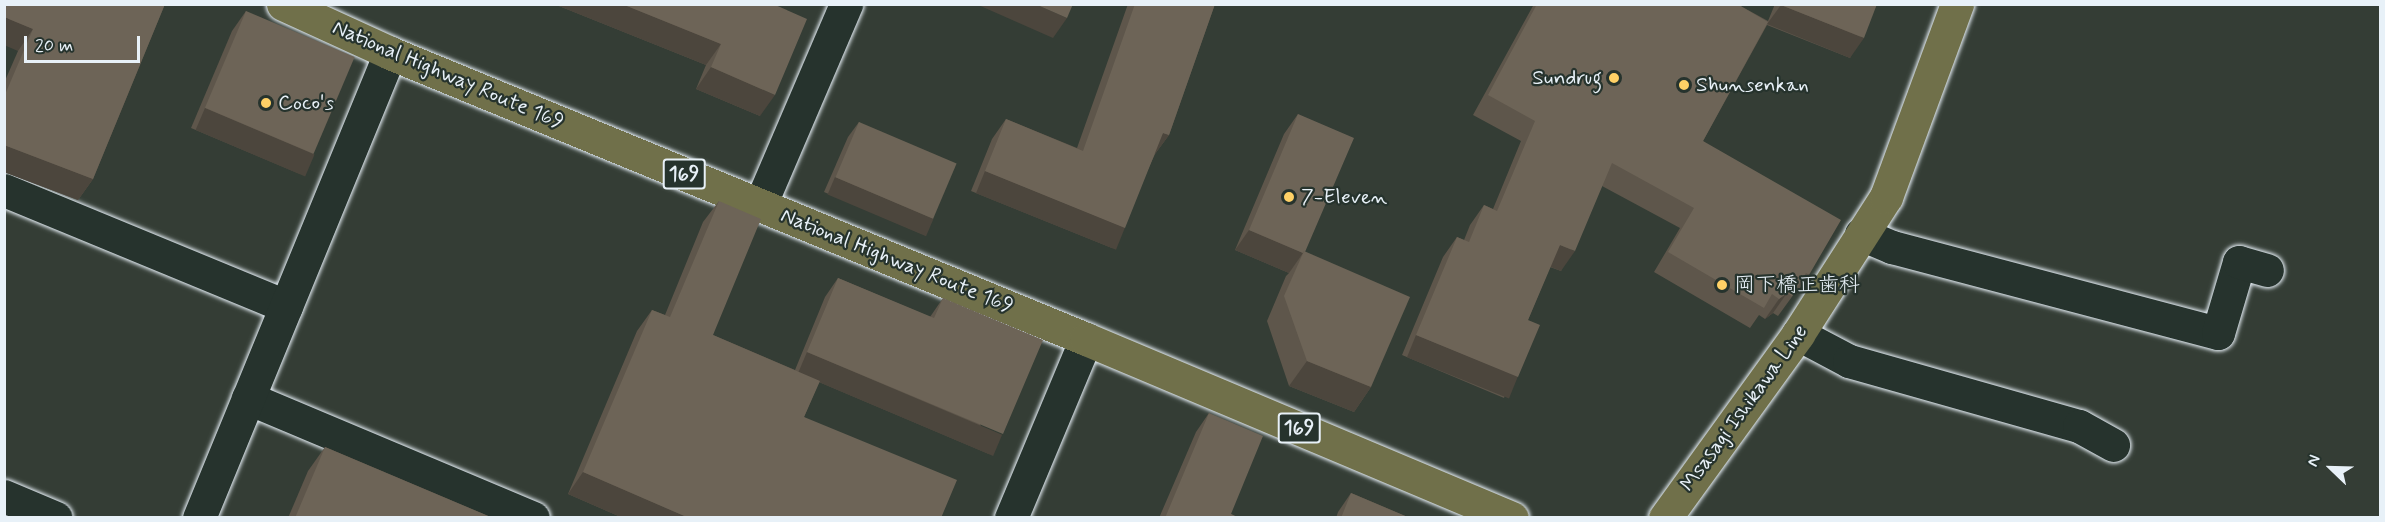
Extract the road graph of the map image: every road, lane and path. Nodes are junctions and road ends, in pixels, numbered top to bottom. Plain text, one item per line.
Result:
1 (846, 4) edge
2 (1956, 4) edge
3 (301, 8) edge
4 (390, 53) junction
5 (4, 190) edge
6 (760, 205) junction
7 (1861, 234) junction
8 (2267, 270) dead end
9 (286, 306) junction
10 (1798, 334) junction
11 (1086, 339) junction
12 (248, 398) junction
13 (2113, 445) dead end
14 (4, 496) edge
15 (56, 518) edge
16 (199, 518) edge
17 (533, 518) edge
18 (1011, 518) edge
19 (1512, 518) edge
20 (1665, 518) edge

1 - 6 street
2 - 7 main road, Msasagi Ishikawa Line
3 - 4 main road, National Highway Route 169 / 169
4 - 6 main road, National Highway Route 169 / 169
4 - 9 street
5 - 9 street
6 - 11 main road, National Highway Route 169 / 169
7 - 8 street
7 - 10 main road, Msasagi Ishikawa Line
9 - 12 street
10 - 13 street
10 - 20 main road, Msasagi Ishikawa Line
11 - 18 street
11 - 19 main road, National Highway Route 169 / 169
12 - 16 street
12 - 17 street
14 - 15 street

